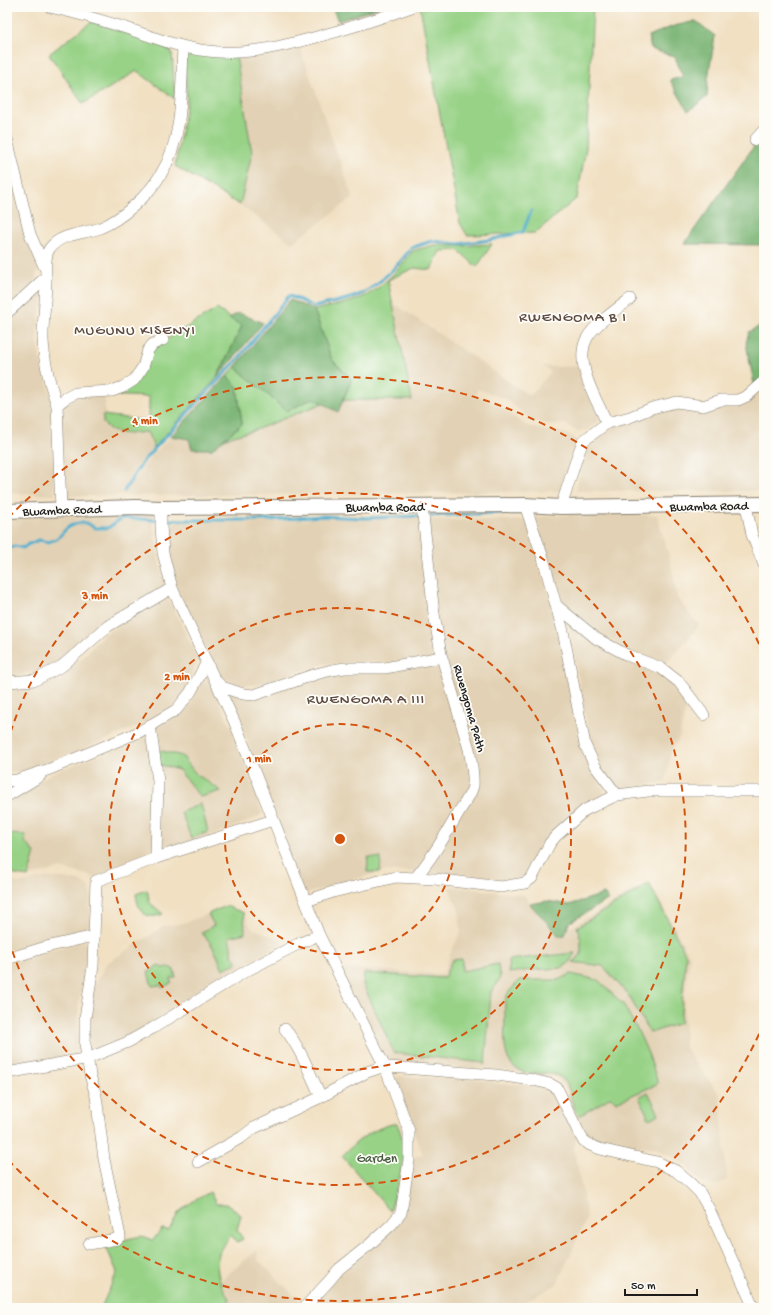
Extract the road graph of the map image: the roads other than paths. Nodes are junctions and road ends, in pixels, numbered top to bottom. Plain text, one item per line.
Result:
1 (50, 7) edge
2 (411, 7) edge
3 (183, 46) junction
4 (764, 130) edge
5 (7, 139) edge
6 (755, 140) dead end
7 (46, 274) junction
8 (630, 299) dead end
9 (7, 313) edge
10 (164, 340) dead end
11 (764, 381) edge
12 (57, 405) junction
13 (607, 423) junction
14 (746, 504) junction
15 (764, 504) edge
16 (525, 505) junction
17 (422, 506) junction
18 (561, 507) junction
19 (161, 508) junction
20 (61, 509) junction
21 (7, 511) edge
22 (764, 566) edge
23 (172, 588) junction
24 (556, 605) junction
25 (441, 657) junction
26 (207, 662) junction
27 (7, 682) edge
28 (217, 682) junction
29 (704, 715) dead end
30 (150, 725) junction
31 (50, 769) junction
32 (7, 781) edge
33 (764, 791) edge
34 (617, 795) junction
35 (7, 796) edge
36 (273, 820) junction
37 (156, 858) junction
38 (416, 877) junction
39 (306, 901) junction
40 (319, 935) junction
41 (94, 936) junction
42 (7, 959) edge
43 (284, 1029) dead end
44 (89, 1058) junction
45 (385, 1067) junction
46 (7, 1073) edge
47 (321, 1097) junction
48 (198, 1162) dead end
49 (89, 1244) dead end
50 (304, 1308) edge
51 (754, 1308) edge

1 - 3 street
2 - 3 street
3 - 7 street
4 - 6 street
5 - 7 street
7 - 9 street
7 - 12 street
8 - 13 street
10 - 12 street
11 - 13 street
12 - 20 street
13 - 18 street
14 - 15 main road, Bwamba Road
14 - 18 main road, Bwamba Road
14 - 22 street
16 - 17 main road, Bwamba Road
16 - 18 main road, Bwamba Road
16 - 24 street
17 - 19 main road, Bwamba Road
17 - 25 street, Rwengoma Path
19 - 20 main road, Bwamba Road
19 - 23 street
20 - 21 main road, Bwamba Road
23 - 26 street
23 - 27 street
24 - 29 street
24 - 34 street
25 - 28 street
25 - 38 street, Rwengoma Path
26 - 28 street
26 - 30 street
28 - 36 street
30 - 31 street
30 - 37 street
31 - 32 street
31 - 35 street
33 - 34 street
34 - 38 street
36 - 37 street
36 - 39 street
37 - 41 street
38 - 39 street
39 - 40 street
40 - 44 street
40 - 45 street
41 - 42 street
41 - 44 street
43 - 47 street
44 - 46 street
44 - 49 street
45 - 47 street
45 - 50 street
45 - 51 street
47 - 48 street

